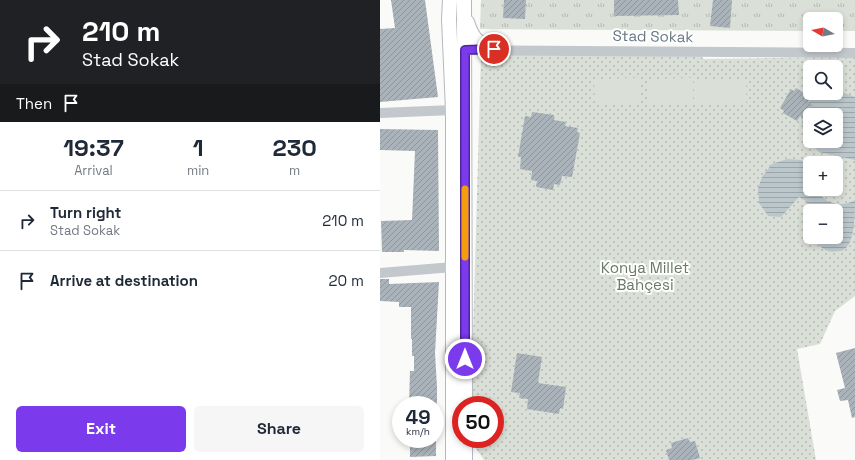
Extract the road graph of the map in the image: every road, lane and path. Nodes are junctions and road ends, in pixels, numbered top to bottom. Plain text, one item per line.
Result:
1 (450, 0) edge
2 (464, 6) edge
3 (494, 49) junction
4 (450, 50) junction
5 (465, 50) junction
6 (855, 53) edge
7 (453, 110) junction
8 (380, 114) edge
9 (453, 267) junction
10 (380, 273) edge
11 (465, 396) edge
12 (465, 448) edge
13 (453, 460) edge
14 (465, 460) edge

1 - 4 main road
2 - 3 main road
2 - 5 main road
3 - 5 street, Stad Sokak
3 - 6 street, Stad Sokak
4 - 5 street, Stad Sokak
4 - 7 main road
5 - 11 main road
7 - 8 street
7 - 9 main road
9 - 10 street
9 - 13 main road
12 - 14 main road

